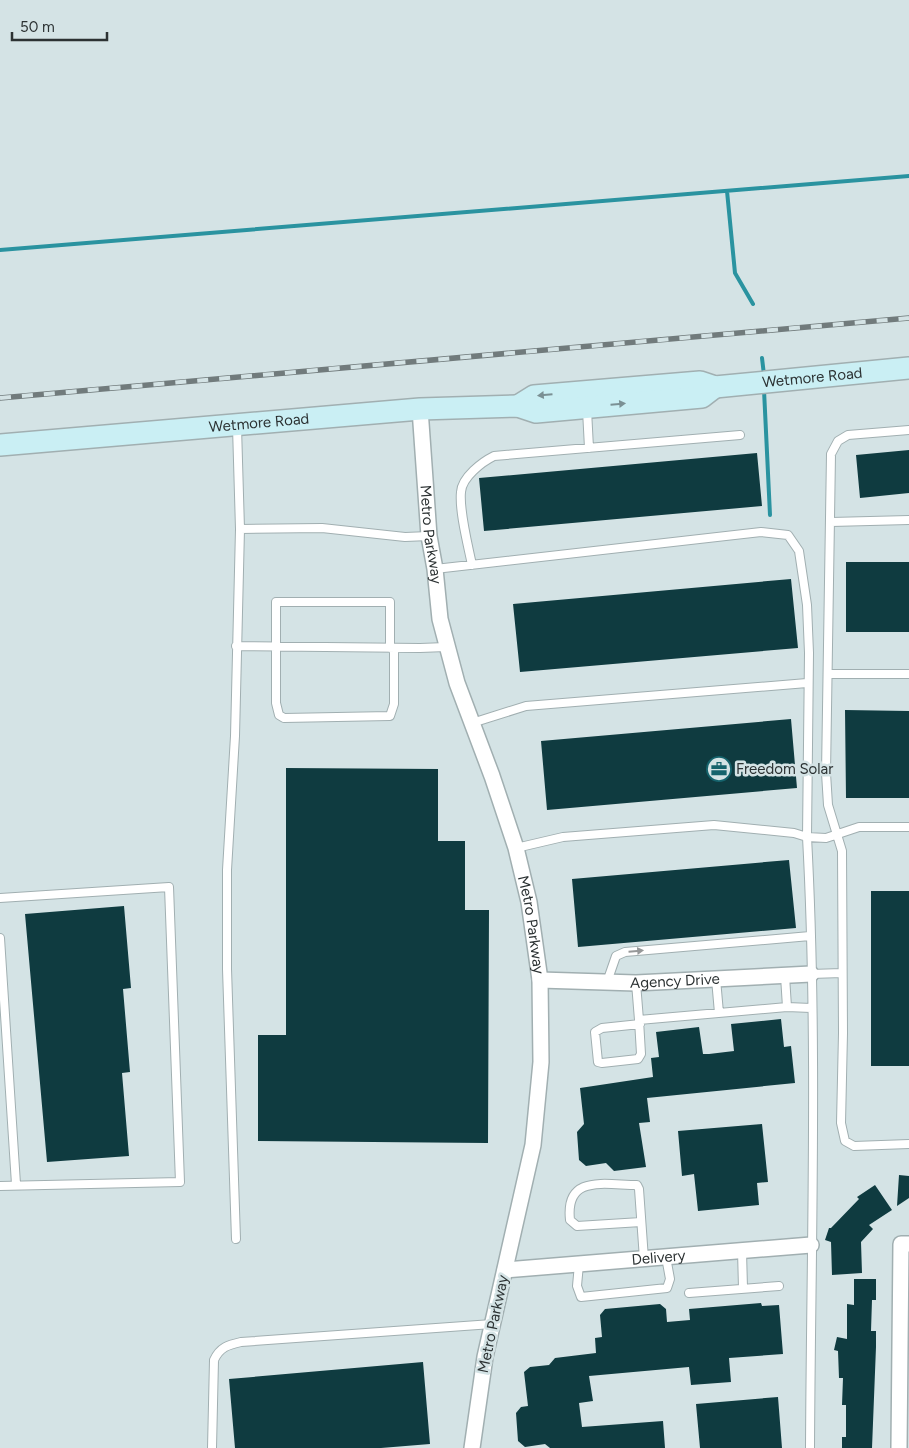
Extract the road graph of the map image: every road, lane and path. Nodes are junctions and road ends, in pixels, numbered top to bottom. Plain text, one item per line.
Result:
1 (909, 368) edge
2 (715, 387) junction
3 (518, 406) junction
4 (587, 407) junction
5 (420, 409) junction
6 (237, 425) junction
7 (909, 430) edge
8 (740, 436) dead end
9 (0, 445) edge
10 (589, 448) junction
11 (909, 520) edge
12 (831, 522) junction
13 (240, 529) junction
14 (429, 536) junction
15 (472, 565) junction
16 (435, 569) junction
17 (236, 646) junction
18 (276, 646) junction
19 (446, 646) junction
20 (392, 648) junction
21 (828, 674) junction
22 (909, 674) edge
23 (807, 683) junction
24 (472, 723) junction
25 (909, 827) edge
26 (838, 835) junction
27 (807, 837) junction
28 (516, 848) junction
29 (0, 898) edge
30 (810, 936) junction
31 (0, 938) edge
32 (842, 973) junction
33 (811, 974) junction
34 (785, 976) junction
35 (716, 979) junction
36 (540, 980) junction
37 (606, 982) junction
38 (636, 983) junction
39 (787, 1007) junction
40 (811, 1008) junction
41 (719, 1013) junction
42 (639, 1022) junction
43 (909, 1144) edge
44 (16, 1184) junction
45 (0, 1186) edge
46 (641, 1222) junction
47 (236, 1239) dead end
48 (905, 1244) edge
49 (811, 1246) junction
50 (742, 1251) junction
51 (666, 1257) junction
52 (644, 1259) junction
53 (579, 1264) junction
54 (505, 1270) junction
55 (779, 1286) dead end
56 (743, 1288) junction
57 (689, 1293) dead end
58 (492, 1324) junction
59 (212, 1448) edge
60 (472, 1448) edge
61 (810, 1448) edge
62 (899, 1448) edge

1 - 2 main road, Wetmore Road
2 -> 3 main road, Wetmore Road
4 -> 2 main road, Wetmore Road
3 - 4 main road, Wetmore Road
3 - 5 main road, Wetmore Road
4 - 10 lane
5 - 6 main road, Wetmore Road
5 - 14 street, Metro Parkway
6 - 9 main road, Wetmore Road
6 - 13 lane
7 - 12 lane
8 - 10 lane
10 - 15 lane
11 - 12 lane
12 - 21 lane
13 - 14 lane
13 - 17 lane
14 - 16 street, Metro Parkway
15 - 16 lane
15 - 23 lane
16 - 19 street, Metro Parkway
17 - 18 lane
17 - 47 lane
18 - 20 lane
18 - 20 lane
18 - 20 lane
19 - 20 lane
19 - 24 street, Metro Parkway
21 - 22 lane
21 - 26 lane
23 - 24 lane
23 - 27 lane
24 - 28 street, Metro Parkway
25 - 26 lane
26 - 27 lane
26 - 32 lane
27 - 28 lane
27 - 30 lane
28 - 36 street, Metro Parkway
29 - 44 lane
30 - 33 lane
37 -> 30 lane
31 - 44 lane
32 - 33 lane
32 - 43 lane
33 - 34 street, Agency Drive
33 - 40 lane
34 - 35 street, Agency Drive
34 - 39 lane
35 - 38 street, Agency Drive
35 - 41 lane
36 - 37 street, Agency Drive
36 - 54 street, Metro Parkway
37 - 38 street, Agency Drive
38 - 42 lane
39 - 40 lane
39 - 41 lane
40 - 49 lane
41 - 42 lane
42 - 42 lane
44 - 45 lane
46 - 46 lane
46 - 52 lane
48 - 62 street
49 - 50 street, Delivery
49 - 61 lane
50 - 51 street, Delivery
50 - 56 lane
51 - 52 street, Delivery
51 - 53 lane
52 - 53 street, Delivery
53 - 54 street, Delivery
54 - 58 street, Metro Parkway
55 - 56 lane
56 - 57 lane
58 - 59 lane
58 - 60 street, Metro Parkway

